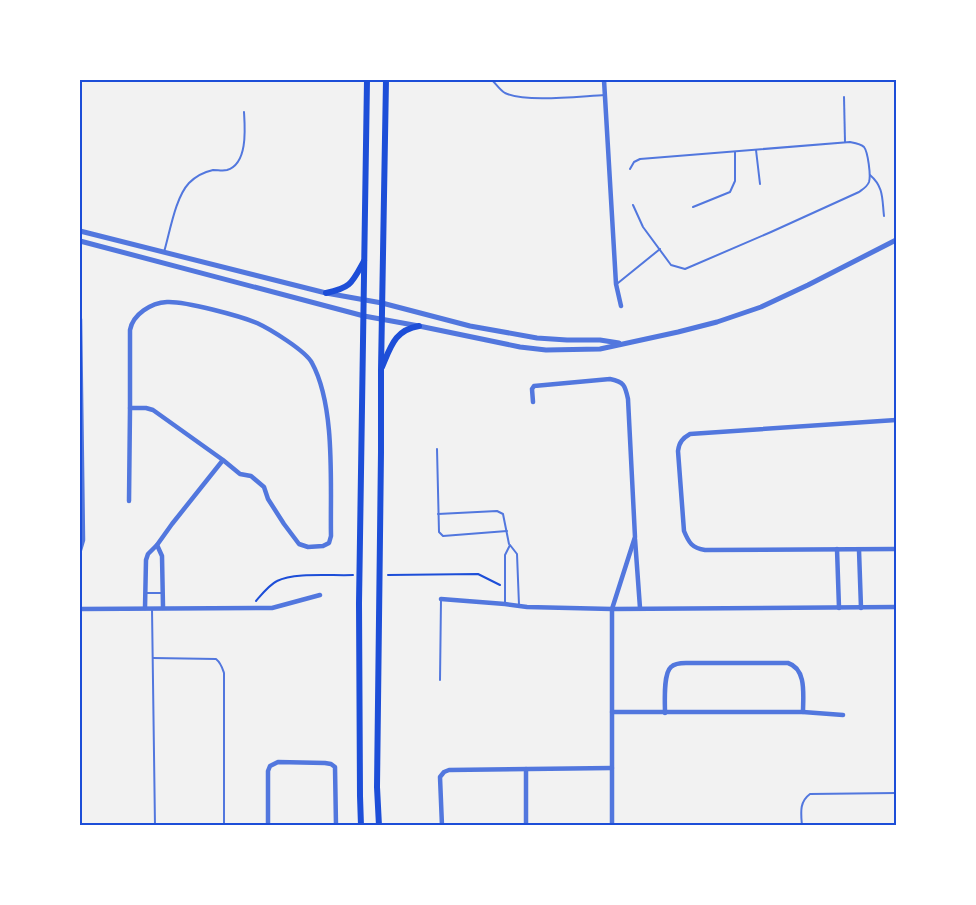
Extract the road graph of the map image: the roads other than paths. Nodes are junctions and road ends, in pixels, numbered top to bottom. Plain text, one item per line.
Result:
1 (367, 80) edge
2 (386, 80) edge
3 (492, 80) edge
4 (604, 80) edge
5 (605, 94) junction
6 (844, 98) dead end
7 (244, 112) dead end
8 (845, 142) junction
9 (756, 150) junction
10 (735, 152) junction
11 (630, 169) dead end
12 (870, 175) junction
13 (760, 184) dead end
14 (633, 205) dead end
15 (693, 207) dead end
16 (884, 216) dead end
17 (80, 231) edge
18 (897, 240) edge
19 (80, 241) edge
20 (660, 249) junction
21 (164, 252) junction
22 (365, 259) junction
23 (161, 262) junction
24 (616, 284) junction
25 (326, 293) junction
26 (364, 300) junction
27 (382, 303) junction
28 (621, 306) dead end
29 (364, 316) junction
30 (80, 319) edge
31 (382, 319) junction
32 (419, 326) junction
33 (623, 344) junction
34 (381, 370) junction
35 (533, 402) dead end
36 (130, 408) junction
37 (897, 420) edge
38 (437, 449) dead end
39 (223, 460) junction
40 (129, 501) dead end
41 (438, 514) junction
42 (507, 531) junction
43 (635, 537) junction
44 (157, 545) junction
45 (510, 545) junction
46 (837, 549) junction
47 (897, 549) edge
48 (80, 550) edge
49 (859, 550) junction
50 (146, 593) junction
51 (163, 593) junction
52 (320, 595) dead end
53 (441, 599) joint
54 (505, 604) junction
55 (519, 606) junction
56 (897, 607) edge
57 (145, 608) junction
58 (152, 608) junction
59 (163, 608) junction
60 (640, 608) junction
61 (839, 608) junction
62 (861, 608) junction
63 (80, 609) edge
64 (612, 609) junction
65 (153, 658) junction
66 (440, 680) dead end
67 (612, 712) junction
68 (803, 712) junction
69 (665, 713) junction
70 (843, 715) dead end
71 (612, 768) junction
72 (526, 769) junction
73 (897, 793) edge
74 (155, 825) edge
75 (224, 825) edge
76 (268, 825) edge
77 (336, 825) edge
78 (361, 825) edge
79 (379, 825) edge
80 (442, 825) edge
81 (526, 825) edge
82 (612, 825) edge
83 (802, 825) edge

1 - 22 main road
2 - 27 main road
3 - 5 lane
4 - 5 street
5 - 24 street
6 - 8 lane
7 - 21 lane
8 - 9 lane
8 - 12 lane
9 - 10 lane
9 - 13 lane
10 - 11 lane
10 - 15 lane
12 - 16 lane
12 - 20 lane
14 - 20 lane
17 - 21 street
18 - 33 street
19 - 23 street
20 - 24 lane
21 - 23 street
21 - 25 street
22 - 25 main road
22 - 26 main road
23 - 29 street
24 - 28 street
25 - 26 street
26 - 27 street
26 - 29 main road
27 - 31 main road
27 - 33 street
29 - 31 street
29 - 78 main road
30 - 48 street
31 - 32 street
31 - 34 main road
32 - 33 street
32 - 34 main road
34 - 79 main road
35 - 43 street
36 - 39 street
36 - 39 street
36 - 40 street
37 - 46 street
38 - 41 lane
39 - 44 street
41 - 42 lane
41 - 42 lane
42 - 45 lane
43 - 60 street
43 - 64 street
44 - 50 street
44 - 51 street
45 - 54 lane
45 - 55 lane
46 - 49 street
46 - 61 street
47 - 49 street
49 - 62 street
50 - 51 lane
50 - 57 street
51 - 59 street
52 - 59 street
53 - 54 street
53 - 66 lane
54 - 55 street
55 - 64 street
56 - 62 street
57 - 58 street
57 - 63 street
58 - 59 street
58 - 65 lane
60 - 61 street
60 - 64 street
61 - 62 street
64 - 67 street
65 - 74 lane
65 - 75 lane
67 - 69 street
67 - 71 street
68 - 69 street
68 - 69 street
68 - 70 street
71 - 72 street
71 - 82 street
72 - 80 street
72 - 81 street
73 - 83 lane
76 - 77 street

